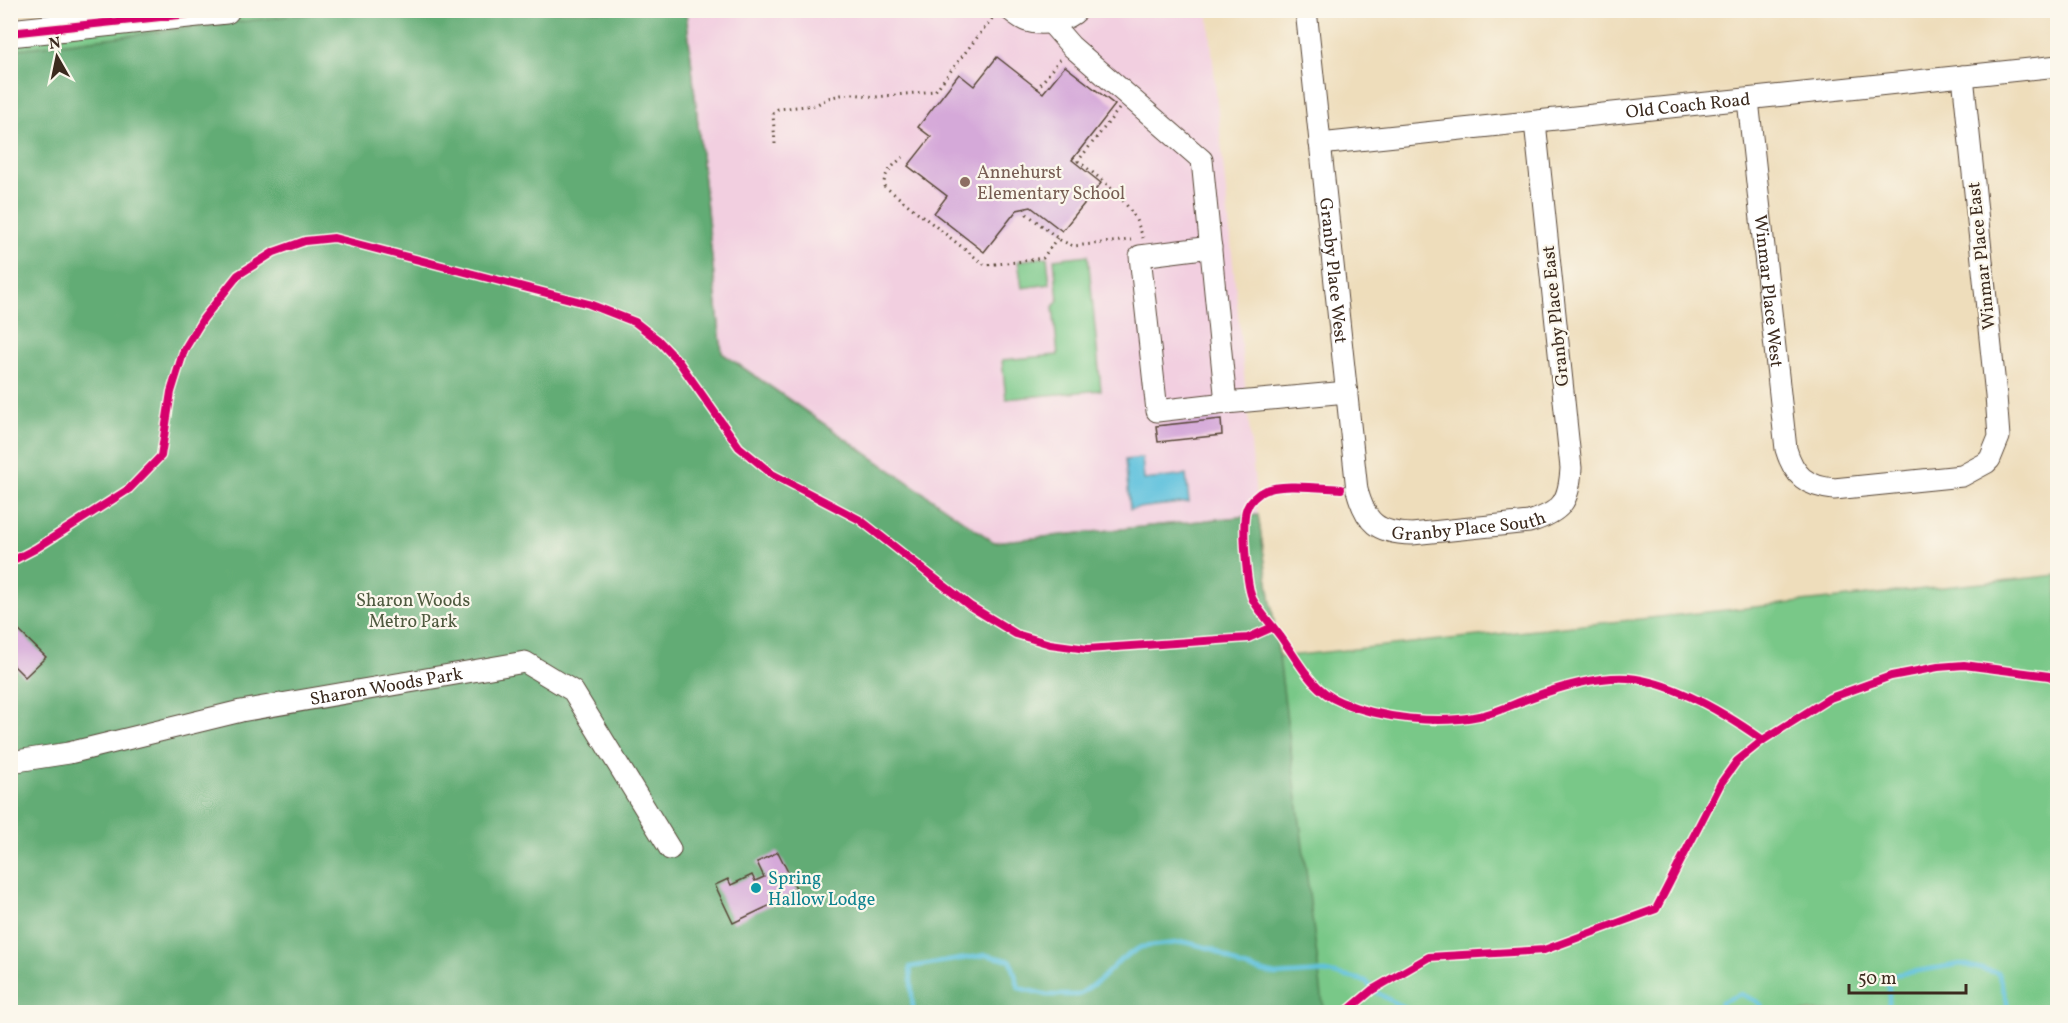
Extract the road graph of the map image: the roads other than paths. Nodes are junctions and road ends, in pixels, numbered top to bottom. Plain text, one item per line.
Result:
1 (226, 10) edge
2 (1078, 10) edge
3 (1306, 10) edge
4 (1001, 16) edge
5 (1051, 23) junction
6 (10, 33) edge
7 (2058, 66) edge
8 (1963, 76) junction
9 (1748, 100) junction
10 (1535, 122) junction
11 (1320, 144) junction
12 (1211, 247) junction
13 (1347, 392) junction
14 (1226, 403) junction
15 (1802, 478) joint
16 (1560, 507) joint
17 (1375, 525) joint
18 (10, 762) edge
19 (670, 849) dead end

1 - 6 main road
2 - 5 street
3 - 11 street, Granby Place West
4 - 5 street
5 - 12 street
7 - 8 street, Old Coach Road
8 - 9 street, Old Coach Road
8 - 15 street, Winmar Place East
9 - 10 street, Old Coach Road
9 - 15 street, Winmar Place West
10 - 11 street, Old Coach Road
10 - 16 street, Granby Place East
11 - 13 street, Granby Place West
12 - 14 street
12 - 14 street
13 - 14 street
13 - 17 street, Granby Place West
16 - 17 street, Granby Place South
18 - 19 street, Sharon Woods Park

